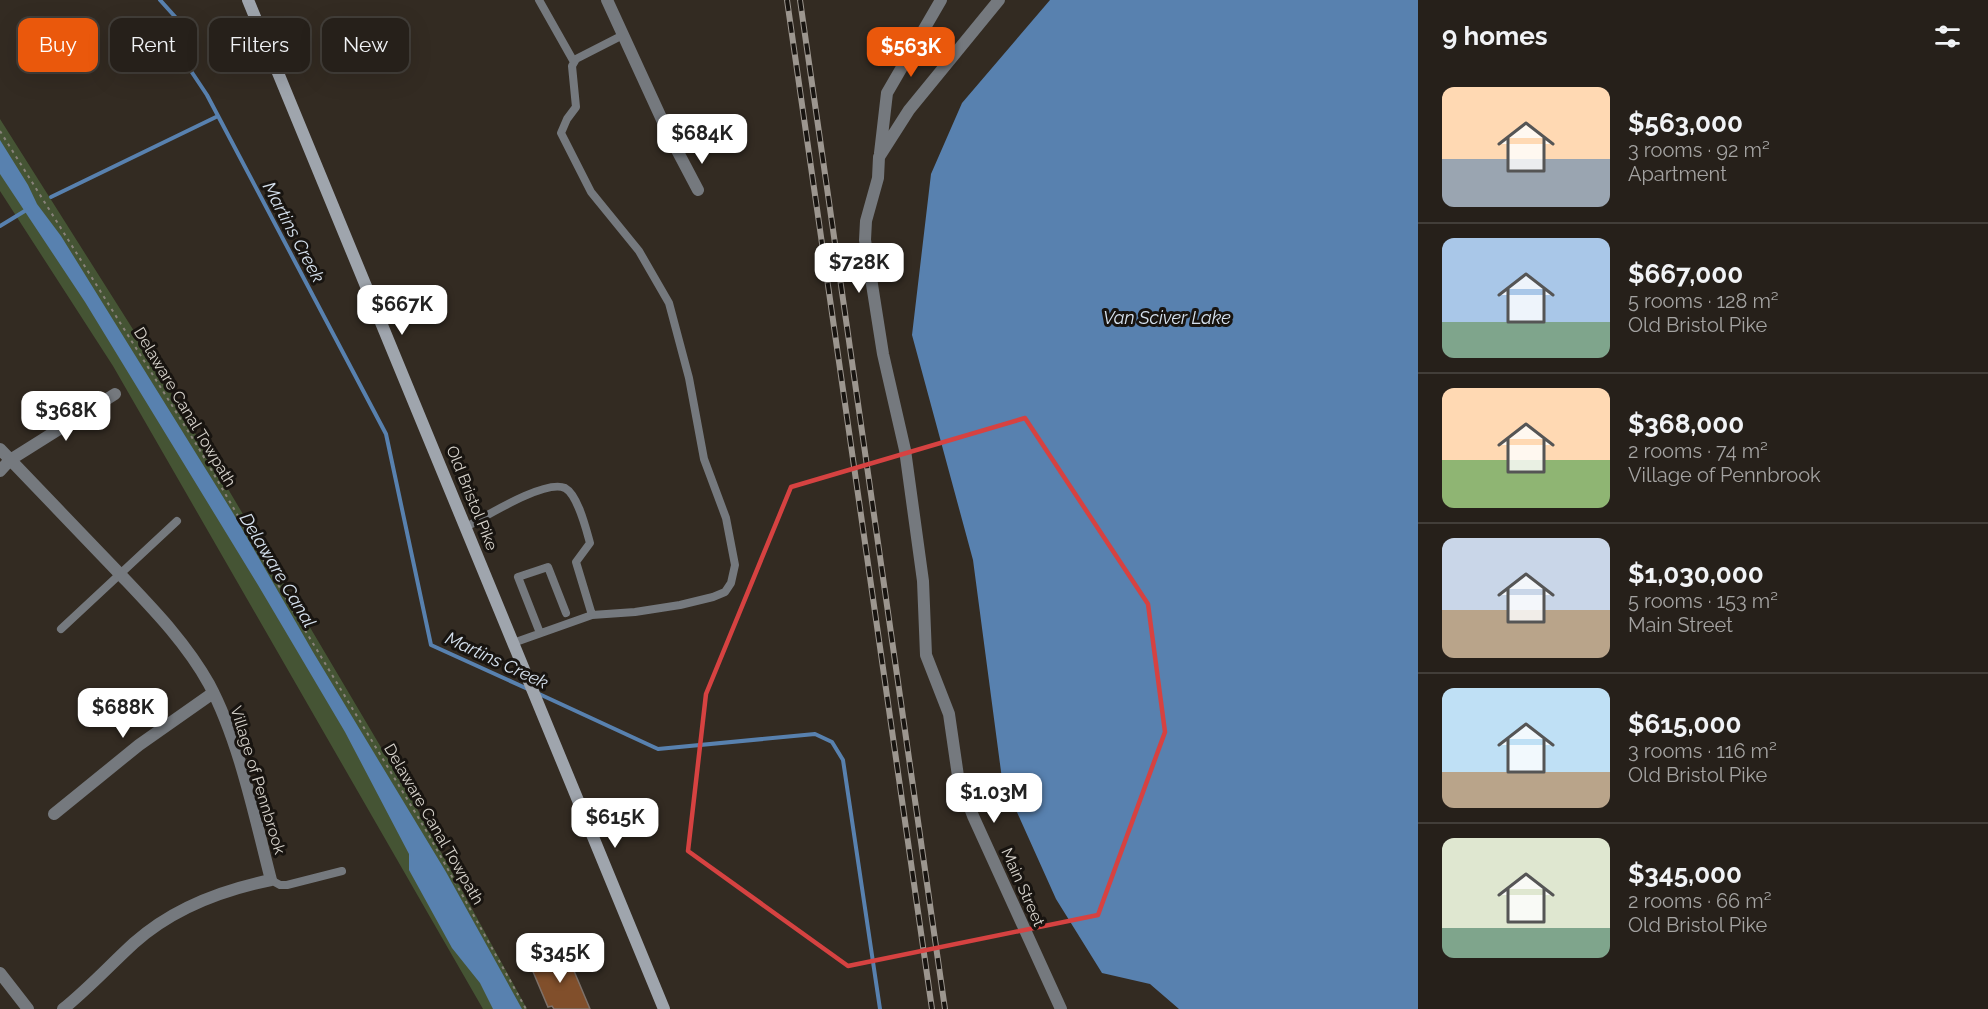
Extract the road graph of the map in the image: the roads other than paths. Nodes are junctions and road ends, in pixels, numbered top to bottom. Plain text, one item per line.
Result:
1 (539, 0) edge
2 (607, 0) edge
3 (941, 0) edge
4 (999, 0) edge
5 (251, 1) edge
6 (623, 35) junction
7 (574, 62) junction
8 (879, 157) junction
9 (698, 190) dead end
10 (115, 394) dead end
11 (0, 449) edge
12 (10, 460) junction
13 (0, 471) edge
14 (177, 521) dead end
15 (466, 527) junction
16 (119, 573) junction
17 (566, 613) dead end
18 (592, 615) junction
19 (61, 628) dead end
20 (540, 633) junction
21 (513, 643) junction
22 (213, 693) junction
23 (54, 814) dead end
24 (342, 871) dead end
25 (271, 880) junction
26 (0, 973) edge
27 (28, 1009) edge
28 (63, 1009) edge
29 (664, 1009) edge
30 (1061, 1009) edge

1 - 7 lane
2 - 6 street
3 - 8 street, Main Street
4 - 8 street
5 - 15 main road, Old Bristol Pike
6 - 7 lane
6 - 9 street
7 - 18 lane
8 - 30 street, Main Street
10 - 12 street
11 - 12 street, Village of Pennbrook
12 - 13 street
12 - 16 street, Village of Pennbrook
14 - 16 lane
15 - 18 lane
15 - 21 main road, Old Bristol Pike
16 - 19 lane
16 - 22 street, Village of Pennbrook
17 - 20 lane
18 - 20 lane
20 - 21 lane
21 - 29 main road, Old Bristol Pike
22 - 23 street
22 - 25 street, Village of Pennbrook
24 - 25 lane
25 - 28 street, Village of Pennbrook
26 - 27 street

